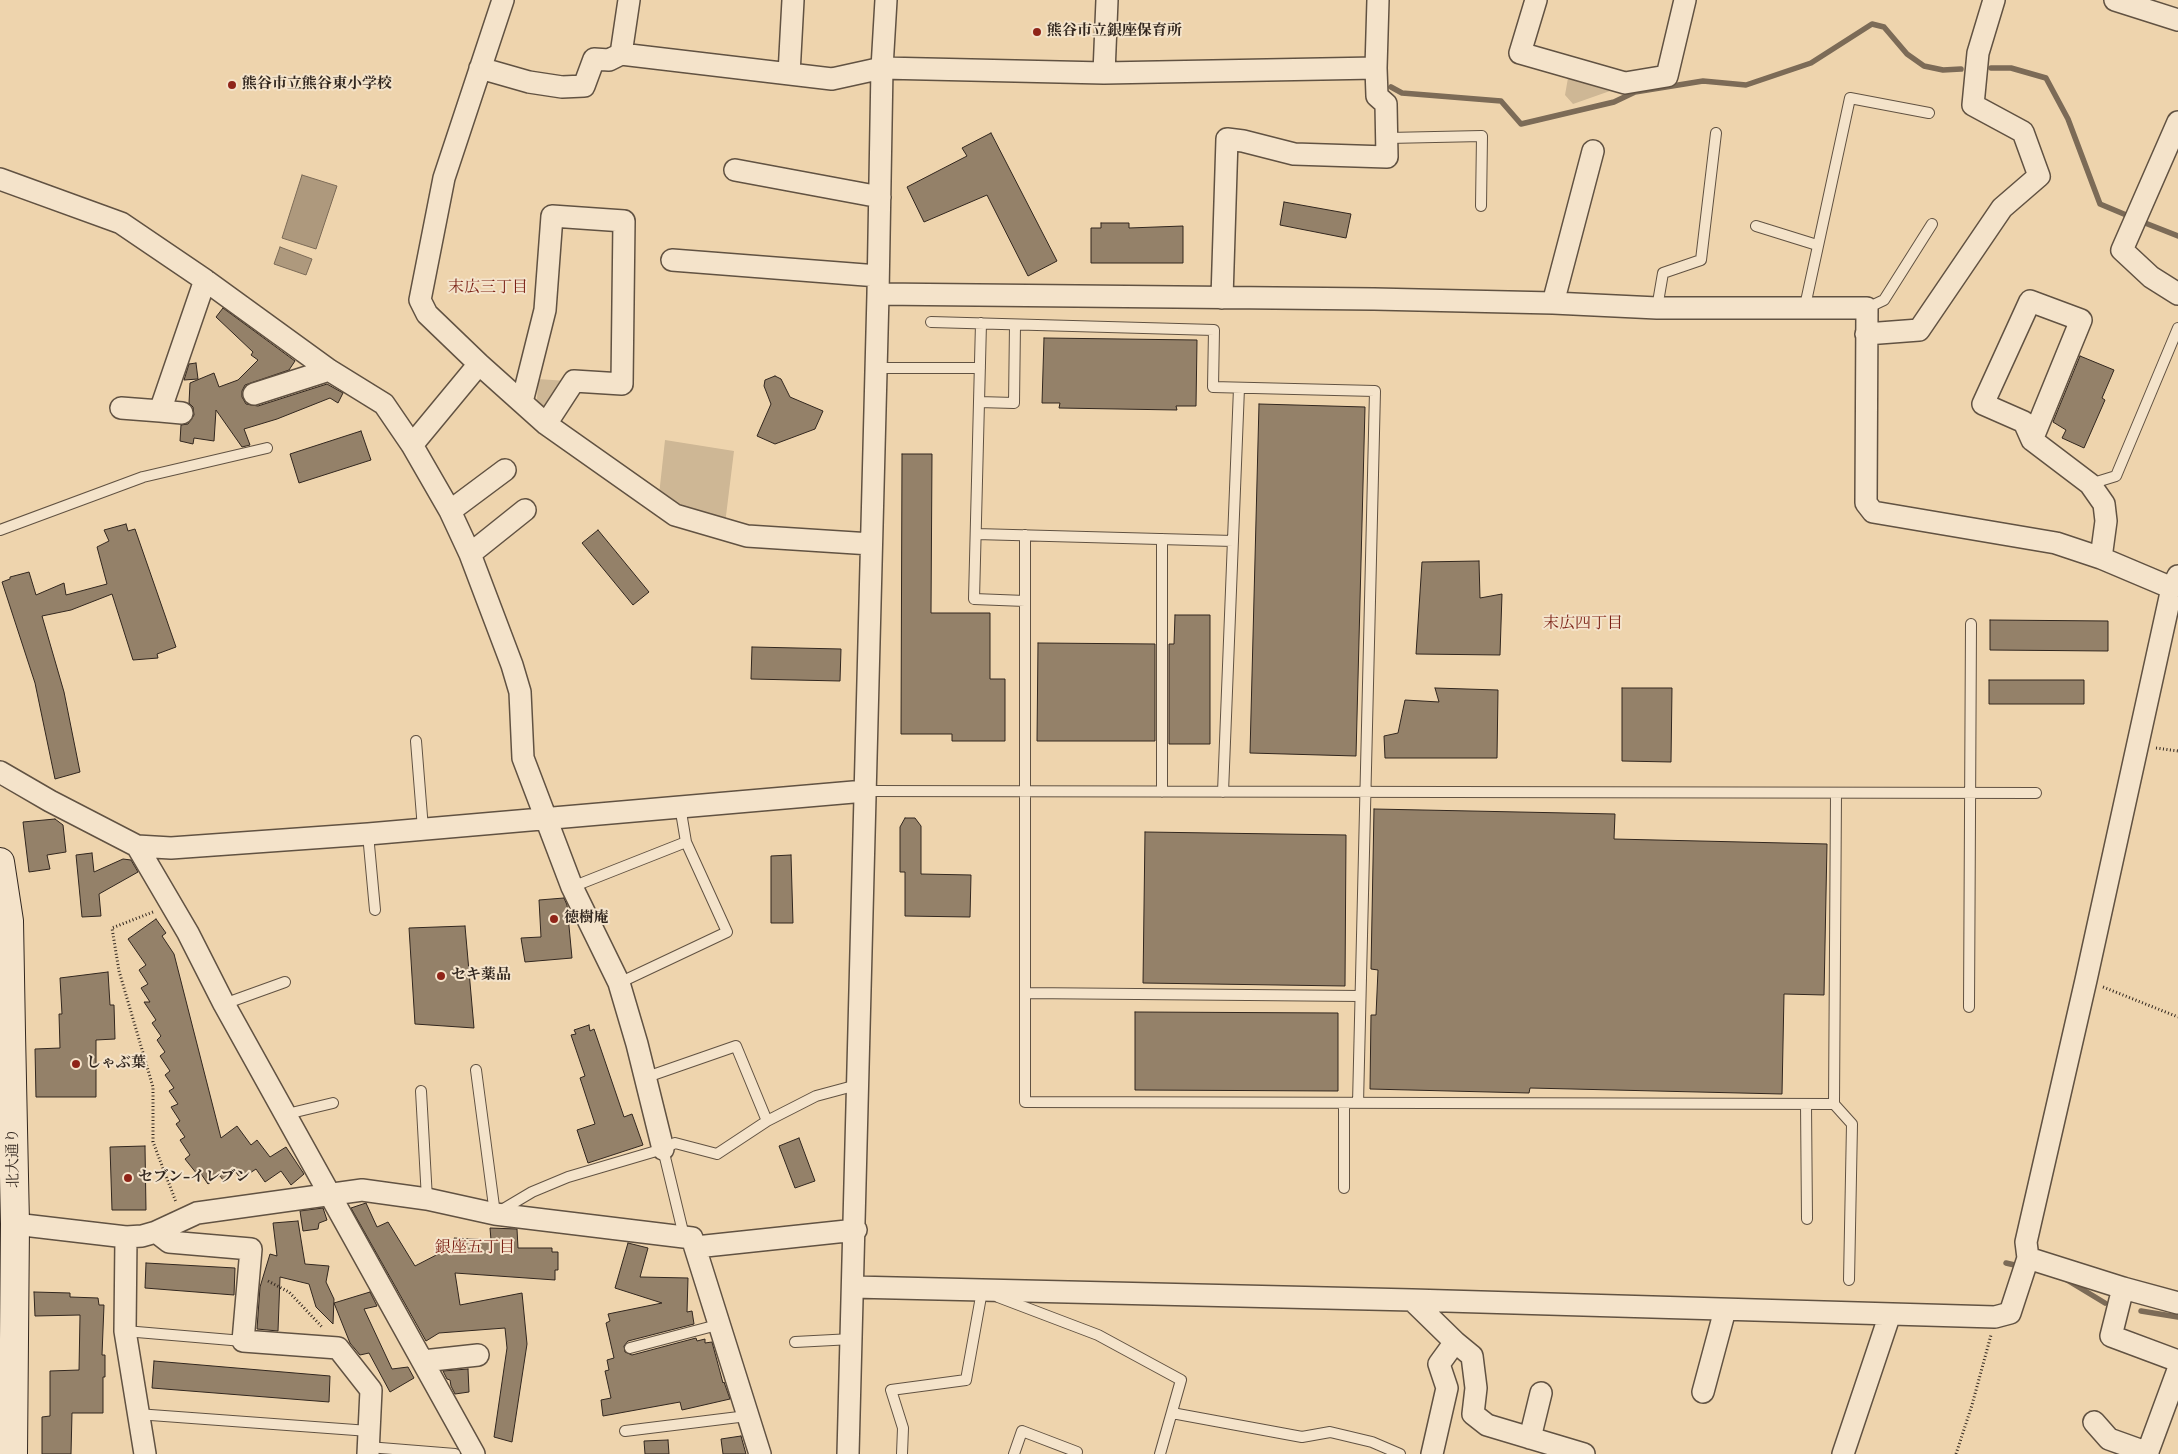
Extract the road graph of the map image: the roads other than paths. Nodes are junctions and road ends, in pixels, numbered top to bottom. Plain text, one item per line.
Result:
1 (503, 0) edge
2 (629, 0) edge
3 (793, 0) edge
4 (886, 0) edge
5 (1107, 0) edge
6 (1378, 0) edge
7 (1536, 0) edge
8 (1686, 0) edge
9 (1994, 0) edge
10 (2115, 0) edge
11 (2178, 20) edge
12 (620, 54) junction
13 (480, 68) junction
14 (882, 68) junction
15 (1376, 68) junction
16 (1104, 73) junction
17 (789, 74) junction
18 (1929, 113) dead end
19 (2178, 122) edge
20 (1716, 133) dead end
21 (1388, 138) junction
22 (1593, 151) dead end
23 (735, 170) dead end
24 (0, 179) edge
25 (880, 197) junction
26 (1481, 206) dead end
27 (1932, 224) dead end
28 (1756, 226) dead end
29 (1817, 245) junction
30 (672, 260) dead end
31 (205, 280) junction
32 (878, 285) junction
33 (2178, 294) edge
34 (1222, 298) junction
35 (1553, 303) junction
36 (1805, 306) junction
37 (1657, 308) junction
38 (1867, 308) junction
39 (931, 322) dead end
40 (981, 324) junction
41 (1015, 325) junction
42 (2178, 328) edge
43 (1866, 334) junction
44 (479, 364) junction
45 (876, 368) junction
46 (980, 368) junction
47 (329, 370) junction
48 (1239, 388) junction
49 (254, 394) dead end
50 (522, 402) junction
51 (979, 402) junction
52 (120, 408) dead end
53 (160, 411) junction
54 (182, 412) dead end
55 (546, 424) junction
56 (2032, 440) junction
57 (412, 445) junction
58 (267, 448) dead end
59 (505, 470) dead end
60 (2090, 484) junction
61 (525, 510) dead end
62 (450, 511) junction
63 (0, 530) edge
64 (976, 534) junction
65 (1025, 535) junction
66 (1162, 539) junction
67 (1233, 541) junction
68 (871, 544) junction
69 (470, 554) junction
70 (2101, 558) junction
71 (2175, 582) edge
72 (1025, 601) junction
73 (1971, 624) dead end
74 (416, 741) dead end
75 (0, 772) edge
76 (865, 791) junction
77 (1025, 791) junction
78 (1162, 792) junction
79 (1224, 792) junction
80 (1366, 792) junction
81 (1836, 793) junction
82 (1969, 793) junction
83 (2036, 793) dead end
84 (680, 806) junction
85 (544, 817) junction
86 (423, 829) junction
87 (368, 834) junction
88 (686, 842) junction
89 (137, 846) junction
90 (0, 862) edge
91 (572, 887) junction
92 (375, 910) dead end
93 (285, 982) dead end
94 (619, 983) junction
95 (1025, 993) junction
96 (1360, 996) junction
97 (224, 1004) junction
98 (1969, 1007) dead end
99 (476, 1070) dead end
100 (644, 1078) junction
101 (858, 1085) junction
102 (421, 1091) dead end
103 (333, 1103) dead end
104 (1344, 1103) junction
105 (1358, 1103) junction
106 (1806, 1104) junction
107 (1834, 1104) junction
108 (287, 1114) junction
109 (767, 1121) junction
110 (662, 1149) junction
111 (1344, 1188) dead end
112 (331, 1195) junction
113 (427, 1199) junction
114 (495, 1214) junction
115 (1807, 1219) dead end
116 (15, 1224) junction
117 (856, 1230) junction
118 (156, 1232) junction
119 (126, 1237) junction
120 (690, 1241) junction
121 (2028, 1258) junction
122 (1849, 1280) dead end
123 (853, 1287) junction
124 (2123, 1288) junction
125 (982, 1291) junction
126 (1412, 1300) junction
127 (2178, 1303) edge
128 (1725, 1310) junction
129 (7, 1314) edge
130 (1890, 1314) junction
131 (721, 1324) junction
132 (125, 1331) junction
133 (852, 1339) junction
134 (243, 1341) junction
135 (795, 1342) dead end
136 (1455, 1342) junction
137 (630, 1348) dead end
138 (478, 1355) dead end
139 (423, 1361) junction
140 (2178, 1361) edge
141 (2178, 1370) edge
142 (1541, 1392) dead end
143 (1703, 1392) dead end
144 (1172, 1413) junction
145 (137, 1414) junction
146 (747, 1416) junction
147 (2094, 1422) dead end
148 (625, 1431) dead end
149 (1530, 1438) junction
150 (368, 1444) edge
151 (1077, 1452) dead end
152 (2153, 1452) edge
153 (466, 1453) edge
154 (13, 1454) edge
155 (145, 1454) edge
156 (760, 1454) edge
157 (848, 1454) edge
158 (902, 1454) edge
159 (1014, 1454) edge
160 (1160, 1454) edge
161 (1400, 1454) edge
162 (1432, 1454) edge
163 (1584, 1454) edge
164 (1843, 1454) edge

1 - 13 street
2 - 12 street
3 - 17 street
4 - 14 street
5 - 16 street
6 - 15 street
7 - 8 street
9 - 43 street
10 - 11 street
12 - 13 street
12 - 17 street
13 - 44 street
14 - 16 street
14 - 17 street
14 - 25 street
15 - 16 street
15 - 21 street
18 - 29 lane
19 - 33 street
20 - 37 lane
21 - 26 lane
21 - 34 street
22 - 35 street
23 - 25 street
24 - 31 street
25 - 32 street
27 - 38 lane
28 - 29 lane
29 - 36 lane
30 - 32 street
31 - 47 street
31 - 53 street
32 - 34 street
32 - 45 street
34 - 35 street
35 - 37 street
36 - 37 street
36 - 38 street
38 - 43 street
39 - 40 lane
40 - 41 lane
40 - 46 lane
41 - 48 lane
41 - 51 lane
42 - 60 lane
43 - 70 street
44 - 50 street
44 - 57 street
45 - 46 lane
45 - 68 street
46 - 51 lane
47 - 49 street
47 - 57 street
48 - 67 lane
48 - 80 lane
50 - 55 street
50 - 55 street
51 - 64 lane
52 - 53 street
53 - 54 street
55 - 68 street
56 - 56 street
56 - 60 street
57 - 62 street
58 - 63 lane
59 - 62 street
60 - 70 street
61 - 69 street
62 - 69 street
64 - 65 lane
64 - 72 lane
65 - 66 lane
65 - 72 lane
66 - 67 lane
66 - 78 lane
67 - 79 lane
68 - 76 street
69 - 85 street
70 - 71 street
71 - 121 street
72 - 77 lane
73 - 82 lane
74 - 86 lane
75 - 89 street
76 - 77 lane
76 - 84 street
76 - 101 street
77 - 78 lane
77 - 95 lane
78 - 79 lane
79 - 80 lane
80 - 81 lane
80 - 96 lane
81 - 82 lane
81 - 107 lane
82 - 83 lane
82 - 98 lane
84 - 85 street
84 - 88 lane
85 - 86 street
85 - 91 street
86 - 87 street
87 - 89 street
87 - 92 lane
88 - 91 lane
88 - 94 lane
89 - 97 street
90 - 116 street, 北大通り
91 - 94 street
93 - 97 lane
94 - 100 street
95 - 96 lane
95 - 104 lane
96 - 105 lane
97 - 108 street
99 - 114 lane
100 - 109 lane
100 - 110 street
101 - 109 lane
101 - 117 street
102 - 113 lane
103 - 108 lane
104 - 105 lane
104 - 111 lane
105 - 106 lane
106 - 107 lane
106 - 115 lane
107 - 122 lane
108 - 112 street
109 - 110 lane
110 - 114 lane
110 - 120 lane
112 - 113 street
112 - 118 street
112 - 139 street
113 - 114 street
114 - 120 street
116 - 119 street
116 - 129 street, 北大通り
117 - 120 street
117 - 123 street
118 - 119 street
118 - 134 street
119 - 132 street
120 - 131 street
121 - 124 street
121 - 130 street
123 - 125 street
123 - 133 street
124 - 127 street
124 - 140 street
125 - 126 street
125 - 144 lane
125 - 158 lane
126 - 128 street
126 - 136 street
128 - 130 street
128 - 143 street
129 - 154 street, 北大通り
130 - 164 street
131 - 137 lane
131 - 146 street
132 - 134 lane
132 - 145 street
133 - 135 lane
133 - 157 street
134 - 150 street
136 - 149 street
136 - 162 street
138 - 139 street
139 - 153 street
141 - 152 street
142 - 149 street
144 - 160 lane
144 - 161 lane
145 - 150 lane
145 - 155 street
146 - 148 lane
146 - 156 street
147 - 152 street
149 - 163 street
150 - 153 lane
151 - 159 lane

